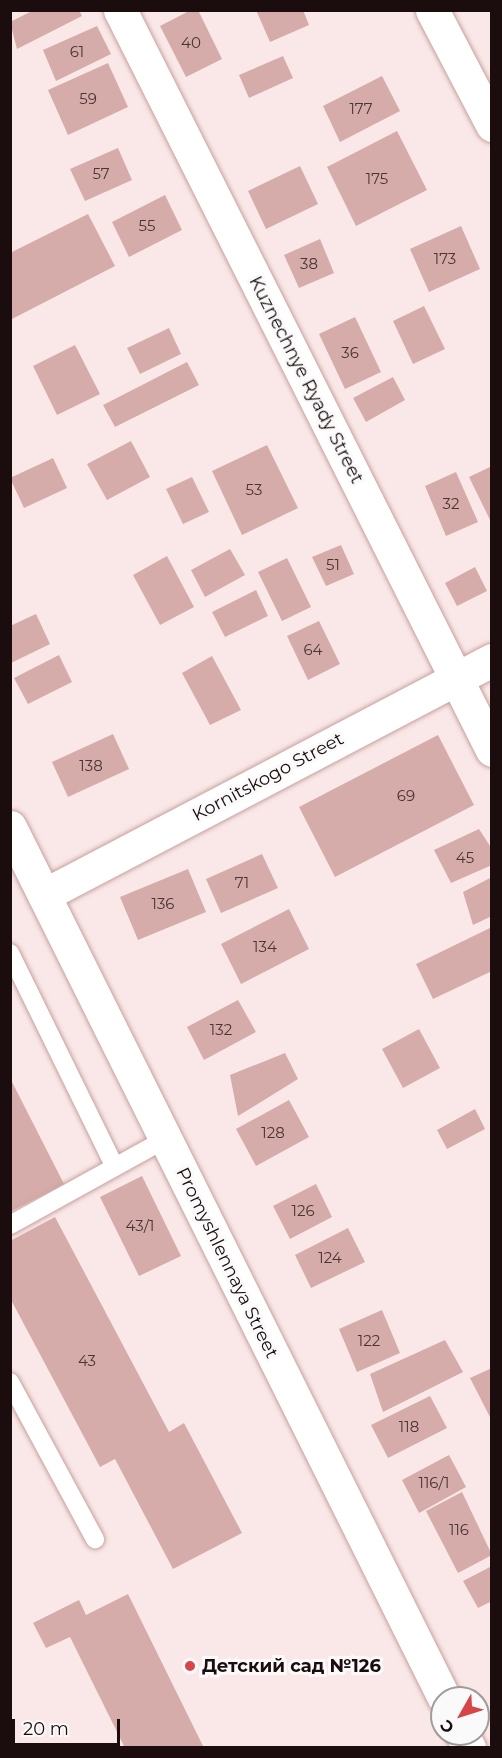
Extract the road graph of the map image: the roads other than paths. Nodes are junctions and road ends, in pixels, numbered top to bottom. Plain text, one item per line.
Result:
1 (120, 10) edge
2 (432, 10) edge
3 (492, 125) edge
4 (492, 660) edge
5 (456, 678) junction
6 (492, 750) edge
7 (10, 827) edge
8 (44, 895) junction
9 (10, 953) edge
10 (166, 1139) junction
11 (115, 1167) junction
12 (10, 1225) edge
13 (10, 1382) edge
14 (95, 1539) dead end
15 (438, 1686) edge

1 - 5 main road, Kuznechnye Ryady Street
2 - 3 main road
4 - 5 main road, Kornitskogo Street
5 - 6 main road, Kuznechnye Ryady Street
5 - 8 main road, Kornitskogo Street
7 - 8 main road, Promyshlennaya Street
8 - 10 main road, Promyshlennaya Street
9 - 11 lane
10 - 11 lane
10 - 15 main road, Promyshlennaya Street
11 - 12 lane
13 - 14 lane

